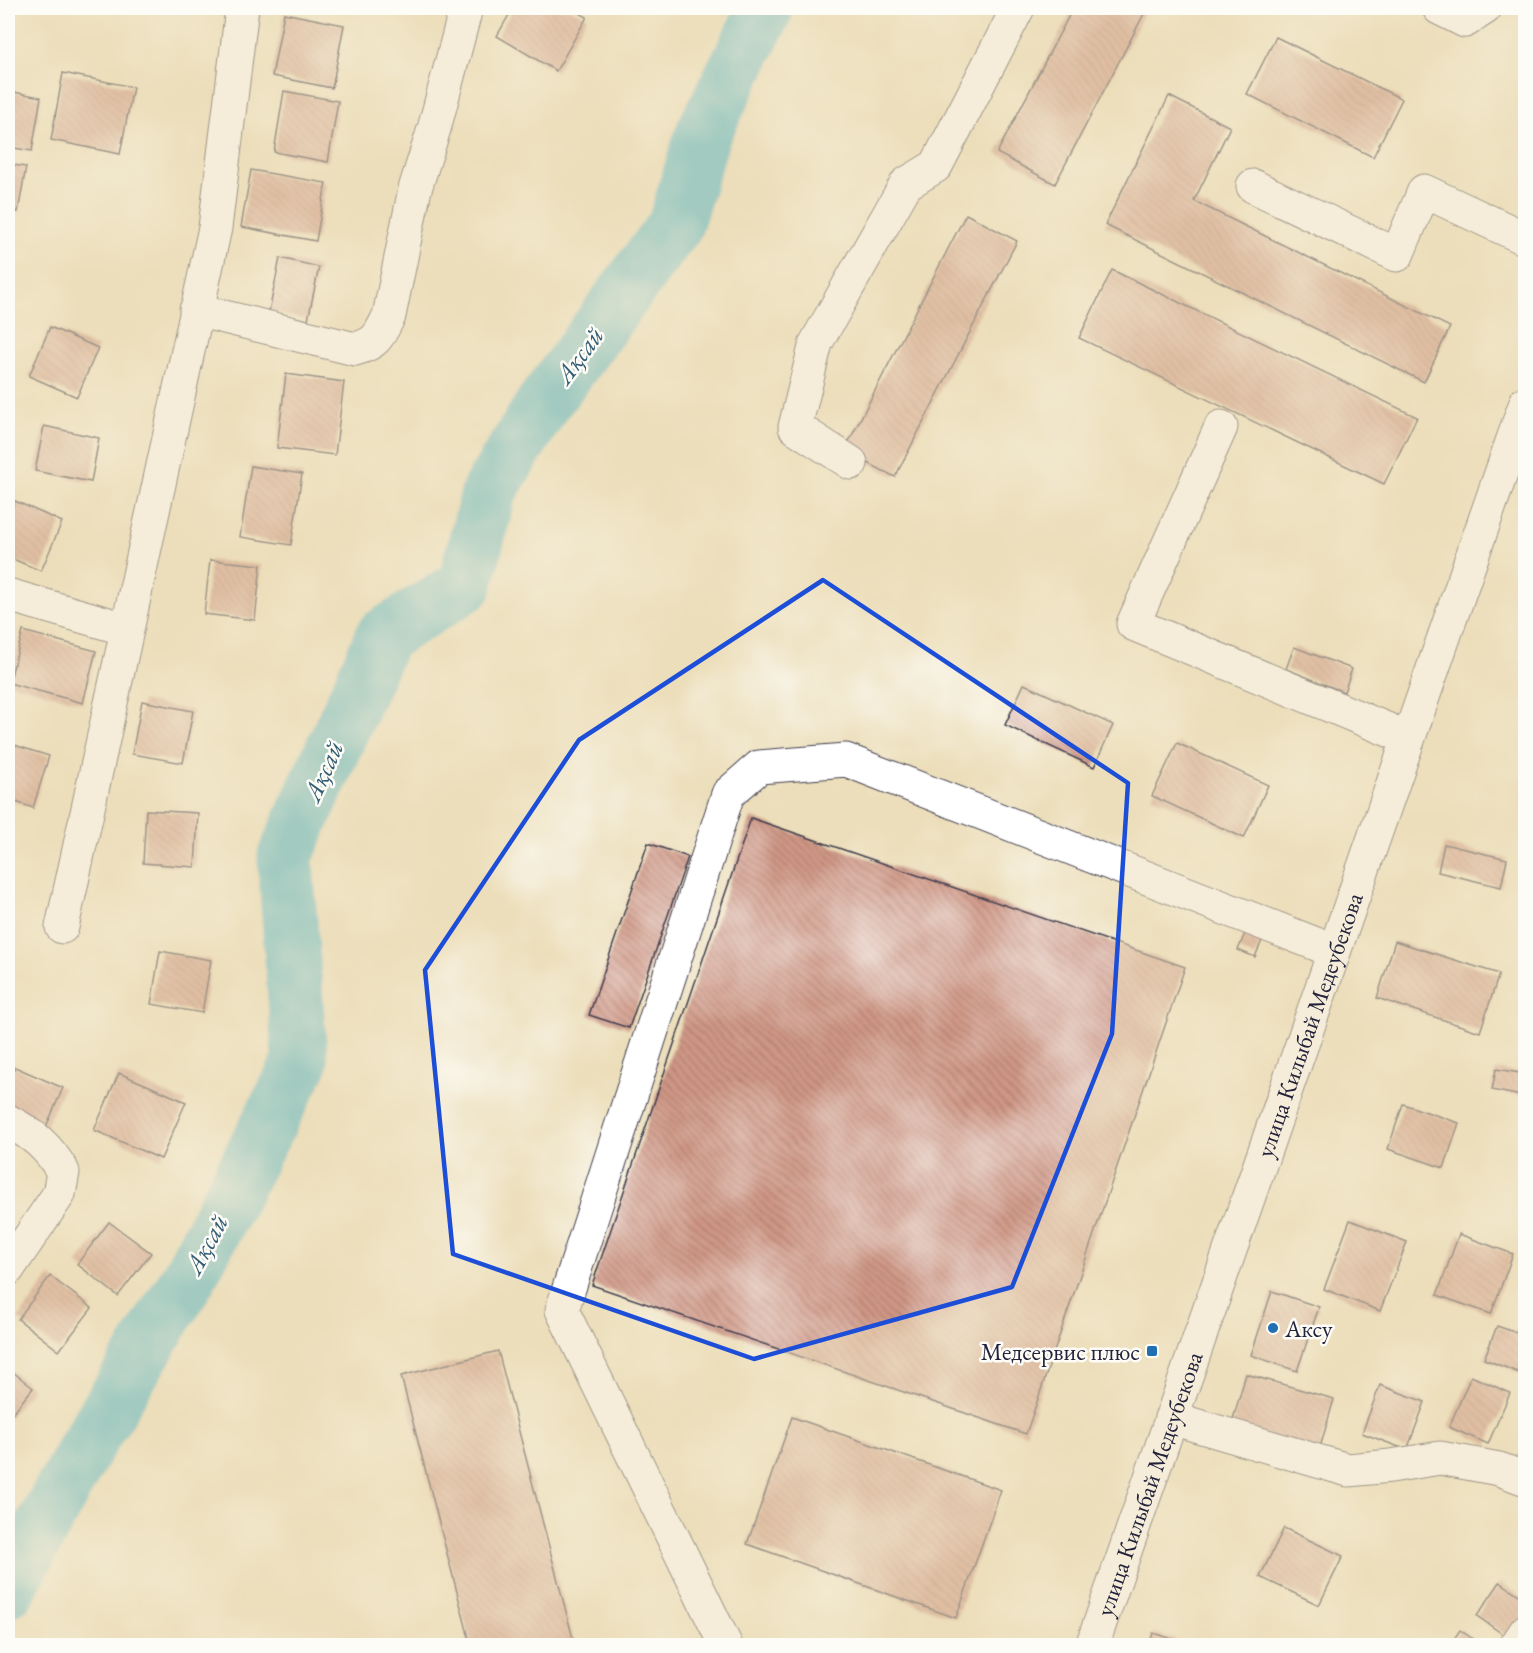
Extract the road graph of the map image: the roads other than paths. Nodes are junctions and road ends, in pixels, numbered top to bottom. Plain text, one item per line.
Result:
1 (242, 8) edge
2 (466, 8) edge
3 (1018, 8) edge
4 (1439, 8) edge
5 (1485, 8) edge
6 (1254, 186) dead end
7 (1526, 239) edge
8 (196, 310) junction
9 (1526, 402) edge
10 (1221, 427) dead end
11 (851, 463) dead end
12 (8, 596) edge
13 (126, 629) junction
14 (1408, 738) junction
15 (62, 927) dead end
16 (1334, 951) junction
17 (8, 1121) edge
18 (8, 1269) edge
19 (1171, 1418) junction
20 (1526, 1479) edge
21 (1526, 1631) edge
22 (726, 1646) edge
23 (1092, 1646) edge
24 (1516, 1646) edge

1 - 8 main road
2 - 8 main road
3 - 11 main road
4 - 5 main road
6 - 7 main road
8 - 13 main road
9 - 14 main road, улица Килыбай Медеубекова
10 - 14 main road
12 - 13 main road
13 - 15 main road
14 - 16 main road, улица Килыбай Медеубекова
16 - 19 main road, улица Килыбай Медеубекова
16 - 22 main road
17 - 18 main road
19 - 20 main road
19 - 23 main road, улица Килыбай Медеубекова
21 - 24 main road

